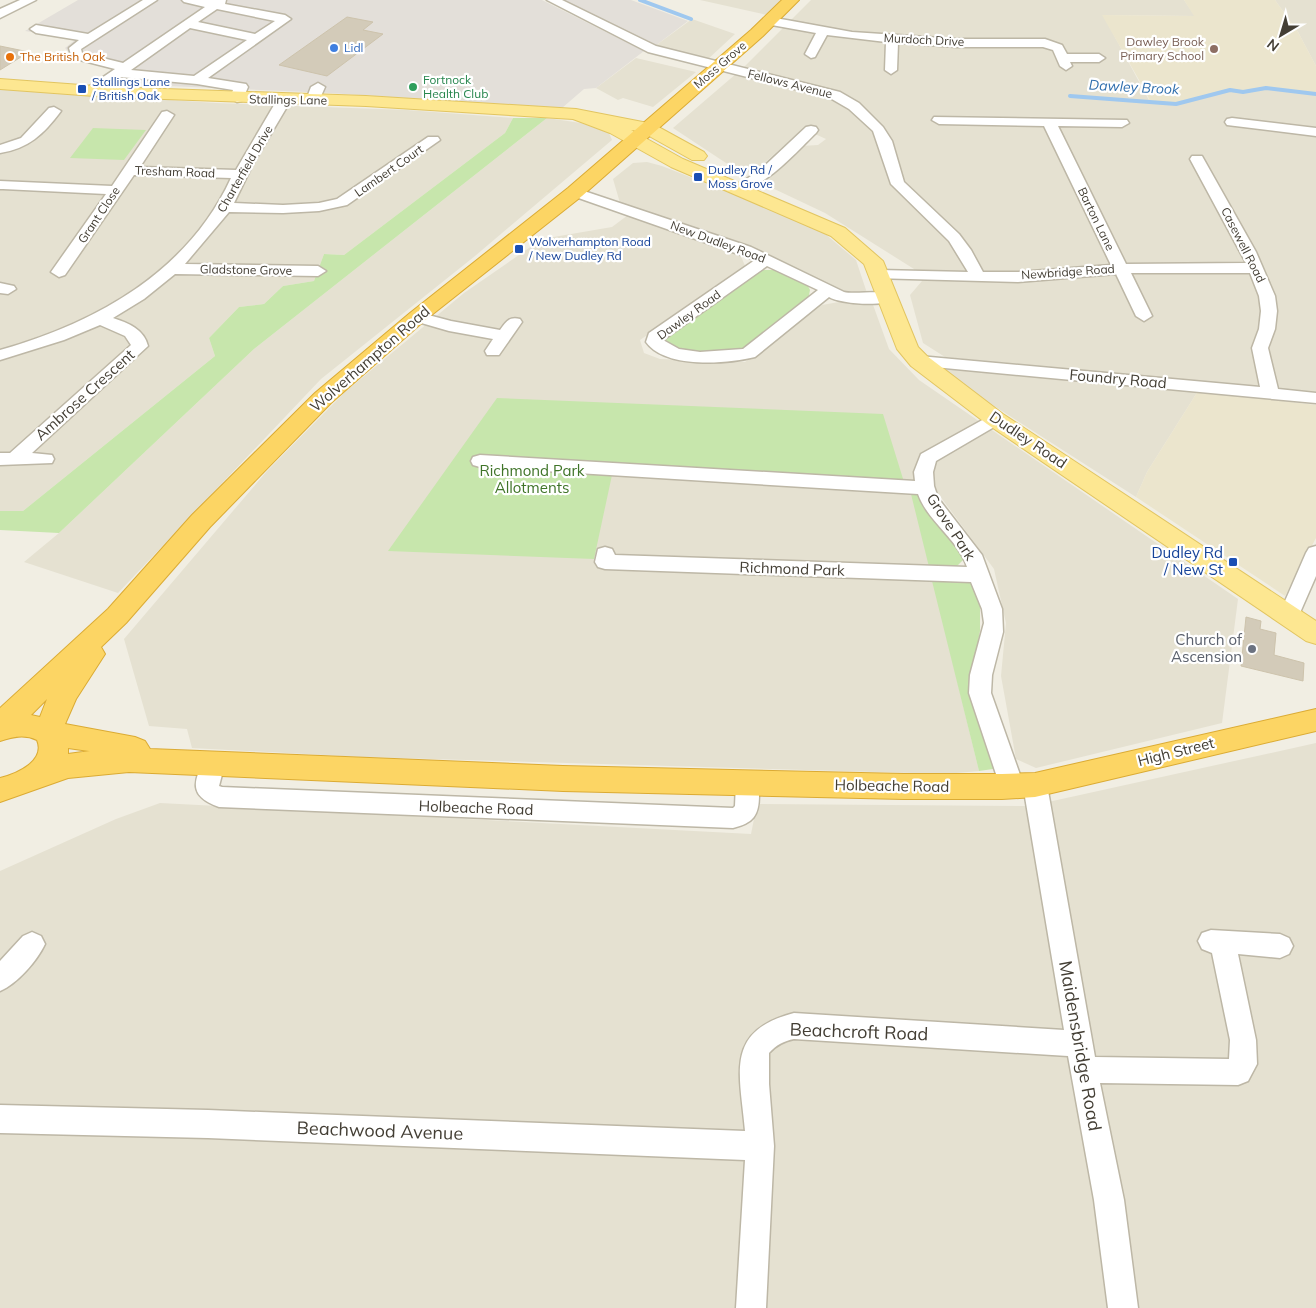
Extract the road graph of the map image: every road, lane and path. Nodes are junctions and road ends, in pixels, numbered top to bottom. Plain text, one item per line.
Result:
1 (30, 0) edge
2 (151, 0) edge
3 (188, 0) edge
4 (553, 0) edge
5 (791, 0) edge
6 (219, 3) edge
7 (0, 14) edge
8 (770, 21) junction
9 (188, 24) junction
10 (36, 29) dead end
11 (824, 32) junction
12 (892, 37) junction
13 (89, 38) junction
14 (257, 38) junction
15 (811, 54) dead end
16 (1099, 58) dead end
17 (718, 66) junction
18 (121, 70) junction
19 (891, 70) dead end
20 (197, 80) junction
21 (0, 84) edge
22 (92, 91) junction
23 (237, 98) junction
24 (284, 100) junction
25 (669, 110) junction
26 (576, 114) junction
27 (167, 116) dead end
28 (604, 118) junction
29 (25, 120) dead end
30 (939, 120) dead end
31 (1049, 122) junction
32 (1231, 123) dead end
33 (1122, 124) dead end
34 (139, 126) dead end
35 (158, 128) junction
36 (1316, 132) edge
37 (640, 134) junction
38 (811, 136) dead end
39 (433, 140) dead end
40 (0, 149) edge
41 (666, 158) junction
42 (1196, 159) dead end
43 (610, 161) junction
44 (130, 171) junction
45 (241, 174) junction
46 (746, 184) junction
47 (3, 185) dead end
48 (115, 190) junction
49 (575, 192) junction
50 (225, 207) junction
51 (787, 210) junction
52 (69, 258) junction
53 (90, 259) dead end
54 (767, 260) junction
55 (1120, 268) junction
56 (1256, 268) junction
57 (174, 269) junction
58 (318, 270) dead end
59 (59, 272) dead end
60 (879, 275) junction
61 (977, 275) junction
62 (828, 290) junction
63 (888, 298) junction
64 (1144, 316) dead end
65 (418, 317) junction
66 (101, 319) junction
67 (514, 322) dead end
68 (504, 336) junction
69 (494, 351) dead end
70 (0, 355) edge
71 (919, 361) junction
72 (1270, 394) junction
73 (1316, 398) edge
74 (995, 418) junction
75 (7, 459) edge
76 (45, 459) dead end
77 (480, 461) dead end
78 (925, 488) junction
79 (1316, 553) edge
80 (604, 562) dead end
81 (979, 575) junction
82 (1289, 615) junction
83 (117, 616) junction
84 (1316, 634) edge
85 (1316, 720) edge
86 (0, 728) edge
87 (49, 733) junction
88 (204, 762) junction
89 (1024, 785) junction
90 (13, 790) edge
91 (32, 944) dead end
92 (1280, 946) dead end
93 (0, 979) edge
94 (1081, 1056) junction
95 (0, 1119) edge
96 (760, 1146) junction
97 (751, 1308) edge
98 (1123, 1308) edge

1 - 7 street
2 - 13 street
3 - 6 street
4 - 17 street, Fellows Avenue
5 - 8 highway, Moss Grove
6 - 9 street
6 - 14 street
8 - 11 street, Murdoch Drive
8 - 17 highway, Moss Grove
9 - 14 street
9 - 18 street
10 - 13 street
11 - 12 street, Murdoch Drive
11 - 15 street
12 - 16 street, Murdoch Drive
12 - 19 street
13 - 18 street
14 - 20 street
17 - 25 highway, Moss Grove
17 - 61 street, Fellows Avenue
18 - 20 street
18 - 22 street
20 - 23 street
21 - 22 main road, Stallings Lane
22 - 23 main road, Stallings Lane
23 - 24 main road, Stallings Lane
24 - 26 main road, Stallings Lane
24 - 45 street, Charterfield Drive
25 - 28 main road
25 - 37 highway, Moss Grove
26 - 28 main road, Stallings Lane
26 - 37 main road, Stallings Lane
27 - 35 street, Tresham Road
28 - 37 main road, Stallings Lane
29 - 40 street
30 - 31 street
31 - 33 street
31 - 55 street, Barton Lane
32 - 36 street
34 - 35 street
35 - 44 street, Tresham Road
37 - 41 main road, Dudley Road
37 - 43 highway, Wolverhampton Road
37 - 46 main road, Dudley Road
38 - 46 street
39 - 50 street, Lambert Court
41 - 43 main road
41 - 51 main road, Dudley Road
42 - 56 street, Casewell Road
43 - 49 highway, Wolverhampton Road
44 - 45 street, Tresham Road
44 - 48 street, Grant Close
45 - 50 street, Charterfield Drive
46 - 51 main road, Dudley Road
47 - 48 street
48 - 52 street, Grant Close
49 - 54 street, New Dudley Road
49 - 65 highway, Wolverhampton Road
50 - 57 street, Charterfield Drive
51 - 60 main road, Dudley Road
52 - 53 street, Grant Close
52 - 59 street, Grant Close
54 - 62 street, New Dudley Road
54 - 62 street, Dawley Road
55 - 56 street, Newbridge Road
55 - 61 street, Newbridge Road
55 - 64 street, Barton Lane
56 - 72 street, Casewell Road
57 - 58 street, Gladstone Grove
57 - 66 street, Charterfield Drive
60 - 61 street, Newbridge Road
60 - 63 main road, Dudley Road
62 - 63 street, New Dudley Road
63 - 71 main road, Dudley Road
65 - 68 street
65 - 83 highway, Wolverhampton Road
66 - 70 street, Charterfield Drive
66 - 75 street, Ambrose Crescent
67 - 68 street
68 - 69 street
71 - 72 street, Foundry Road
71 - 74 main road, Dudley Road
72 - 73 street, Foundry Road
74 - 78 street, Grove Park
74 - 82 main road, Dudley Road
75 - 76 street
77 - 78 street
78 - 81 street, Grove Park
79 - 82 street
80 - 81 street, Richmond Park
81 - 89 street, Grove Park
82 - 84 main road, Dudley Road
83 - 86 highway, Wolverhampton Road
83 - 87 highway, Wolverhampton Road
85 - 89 highway, High Street
86 - 87 highway, Holbeache Road
87 - 88 highway, Holbeache Road
87 - 90 highway
88 - 89 highway, Holbeache Road
88 - 90 highway, Holbeache Road
89 - 94 street, Maidensbridge Road
91 - 93 street
92 - 94 street
94 - 96 street, Beachcroft Road
94 - 98 street, Maidensbridge Road
95 - 96 street, Beachwood Avenue
96 - 97 street, Beachcroft Road

